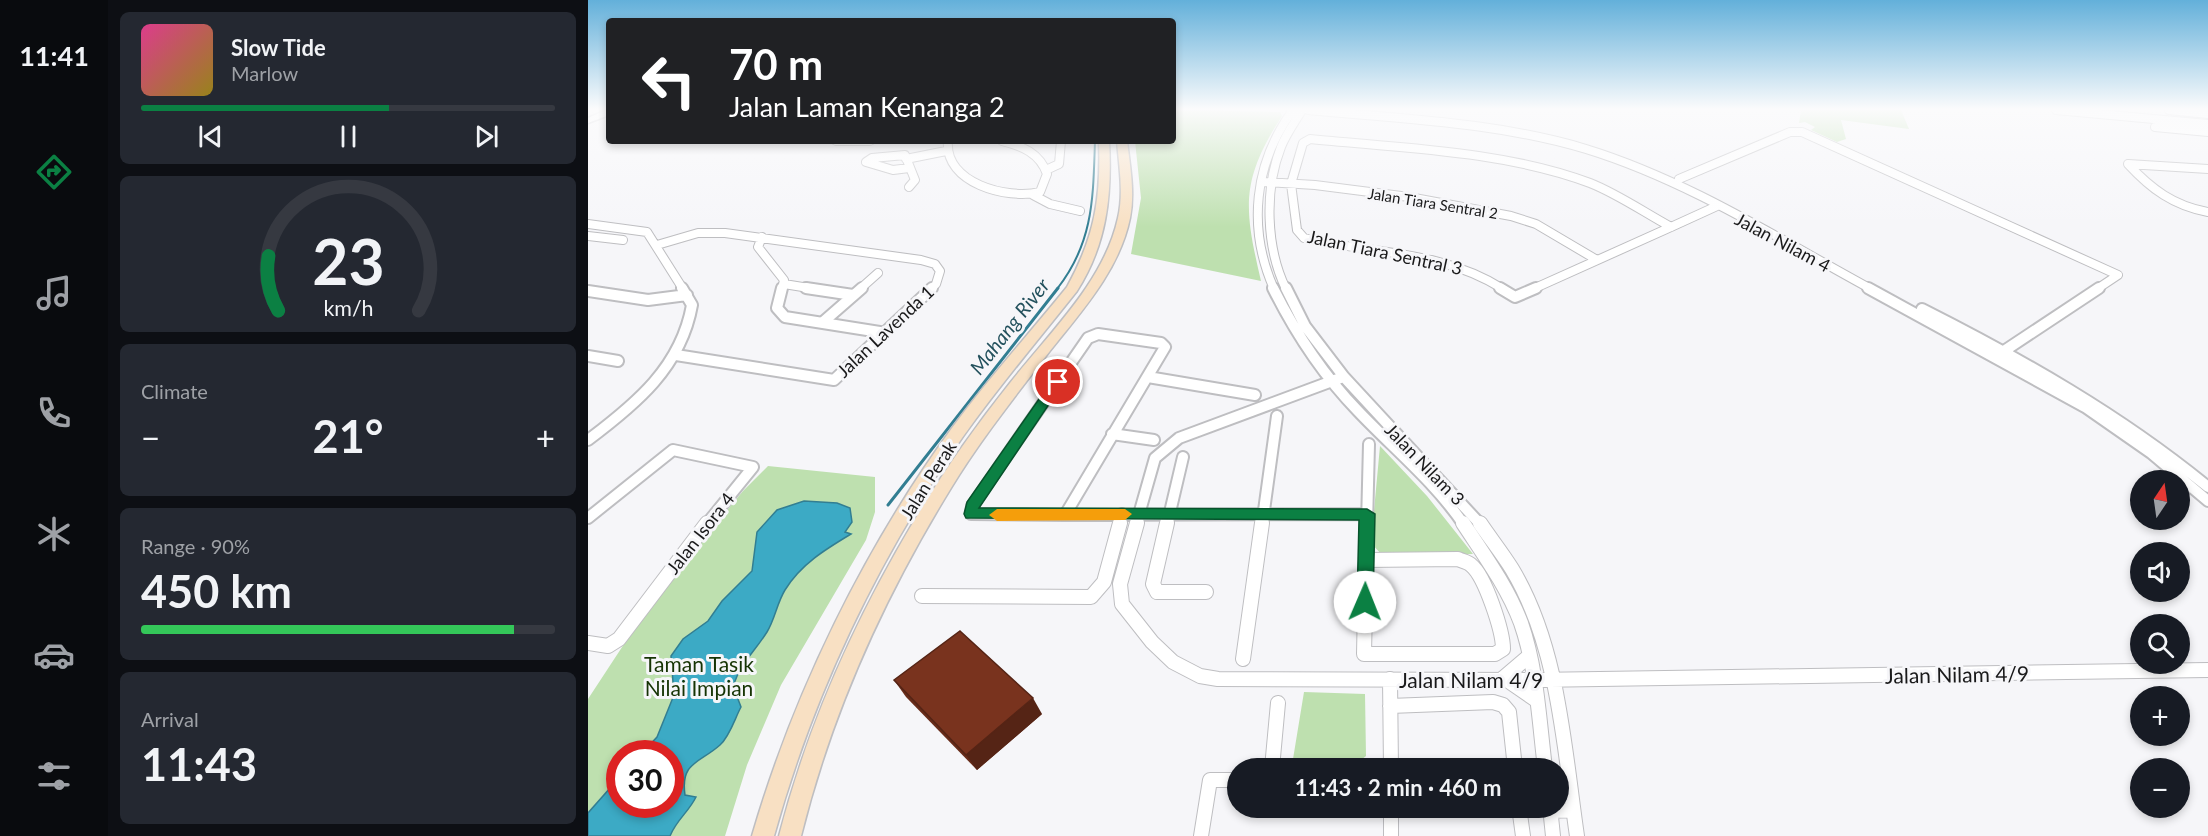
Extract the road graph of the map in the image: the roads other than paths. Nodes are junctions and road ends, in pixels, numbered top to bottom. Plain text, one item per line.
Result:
1 (1025, 149) edge
2 (1060, 149) edge
3 (1104, 149) edge
4 (1123, 149) edge
5 (1271, 149) edge
6 (1280, 149) edge
7 (1300, 149) edge
8 (1411, 149) edge
9 (1585, 149) edge
10 (1601, 149) edge
11 (1750, 149) edge
12 (1837, 149) edge
13 (946, 151) joint
14 (906, 159) junction
15 (909, 168) junction
16 (2208, 169) edge
17 (1046, 170) junction
18 (1679, 179) junction
19 (1264, 182) junction
20 (1291, 184) junction
21 (909, 187) dead end
22 (1033, 195) junction
23 (1717, 206) junction
24 (1080, 211) dead end
25 (2208, 212) edge
26 (588, 224) edge
27 (1671, 226) junction
28 (588, 236) edge
29 (762, 237) junction
30 (622, 240) dead end
31 (657, 245) junction
32 (1597, 260) junction
33 (879, 273) dead end
34 (784, 285) junction
35 (588, 291) edge
36 (687, 295) junction
37 (853, 295) junction
38 (823, 322) junction
39 (886, 333) junction
40 (2004, 351) junction
41 (676, 355) junction
42 (588, 356) edge
43 (618, 362) dead end
44 (1148, 377) junction
45 (1343, 377) junction
46 (1329, 382) junction
47 (1255, 395) dead end
48 (1276, 416) dead end
49 (1112, 434) junction
50 (588, 440) edge
51 (1154, 440) dead end
52 (1369, 444) dead end
53 (1183, 456) dead end
54 (2208, 487) edge
55 (2208, 501) edge
56 (588, 504) edge
57 (602, 507) junction
58 (1122, 514) junction
59 (1139, 514) junction
60 (1170, 514) junction
61 (1263, 514) junction
62 (1367, 514) junction
63 (1065, 515) junction
64 (588, 518) edge
65 (1366, 560) junction
66 (1206, 592) dead end
67 (922, 596) dead end
68 (588, 643) edge
69 (1529, 656) junction
70 (1243, 659) dead end
71 (2208, 670) edge
72 (1552, 678) junction
73 (1390, 679) junction
74 (1504, 679) junction
75 (1534, 680) junction
76 (1536, 700) junction
77 (1278, 703) dead end
78 (1390, 706) junction
79 (1273, 758) edge
80 (1391, 758) edge
81 (1514, 758) edge
82 (1544, 758) edge
83 (1227, 780) edge
84 (1569, 810) edge
85 (1574, 810) junction
86 (1391, 818) edge
87 (1521, 818) edge
88 (1551, 818) edge
89 (763, 836) edge
90 (790, 836) edge
91 (1201, 836) edge
92 (1391, 836) edge
93 (1523, 836) edge
94 (1553, 836) edge
95 (1577, 836) edge

1 - 17 street
2 - 17 street
3 - 89 main road, Jalan Perak
4 - 90 main road, Jalan Perak
5 - 19 street, Jalan Nilam 3
6 - 19 street, Jalan Nilam 3
7 - 20 street
8 - 27 street
9 - 23 street, Jalan Nilam 4
10 - 18 street, Jalan Nilam 4
11 - 18 street
12 - 40 street
13 - 14 street
13 - 22 street
14 - 15 street
14 - 15 street
15 - 21 street
16 - 25 street
17 - 22 street
18 - 40 street, Jalan Nilam 4
19 - 20 street, Jalan Tiara Sentral 2
19 - 45 street, Jalan Nilam 3
19 - 46 street, Jalan Nilam 3
20 - 32 street, Jalan Tiara Sentral 2
20 - 32 street, Jalan Tiara Sentral 3
22 - 24 street
23 - 27 street
23 - 55 street, Jalan Nilam 4
26 - 31 street
27 - 32 street
28 - 30 street
29 - 31 street, Jalan Lavenda 1
29 - 34 street
29 - 39 street, Jalan Lavenda 1
31 - 36 street
33 - 37 street
34 - 37 street
34 - 38 street
35 - 36 street
36 - 41 street
37 - 38 street
38 - 39 street
39 - 41 street, Jalan Lavenda 1
40 - 54 street, Jalan Nilam 4
41 - 50 street
42 - 43 street
44 - 47 street
44 - 49 street
44 - 63 street
45 - 46 street, Jalan Nilam 4/9
45 - 72 street, Jalan Nilam 3
46 - 59 street, Jalan Nilam 4/9
46 - 69 street, Jalan Nilam 3
48 - 61 street
49 - 51 street
49 - 63 street
52 - 62 street
53 - 60 street
56 - 57 street
57 - 64 street
57 - 68 street, Jalan Isora 4
58 - 59 street
58 - 63 street
58 - 67 street
59 - 60 street
59 - 73 street, Jalan Nilam 4/9
60 - 61 street
60 - 66 street
61 - 62 street
61 - 70 street
62 - 65 street
65 - 65 street
69 - 74 street
69 - 75 street, Jalan Nilam 3
71 - 72 street, Jalan Nilam 4/9
72 - 75 street, Jalan Nilam 4/9
72 - 85 street, Jalan Nilam 3
73 - 74 street, Jalan Nilam 4/9
73 - 78 street
74 - 75 street, Jalan Nilam 4/9
74 - 76 street
75 - 76 street, Jalan Nilam 3
76 - 82 street, Jalan Nilam 3
77 - 79 street
78 - 80 street
78 - 81 street
83 - 91 street
84 - 85 street
85 - 95 street, Jalan Nilam 3
86 - 92 street
87 - 93 street
88 - 94 street

